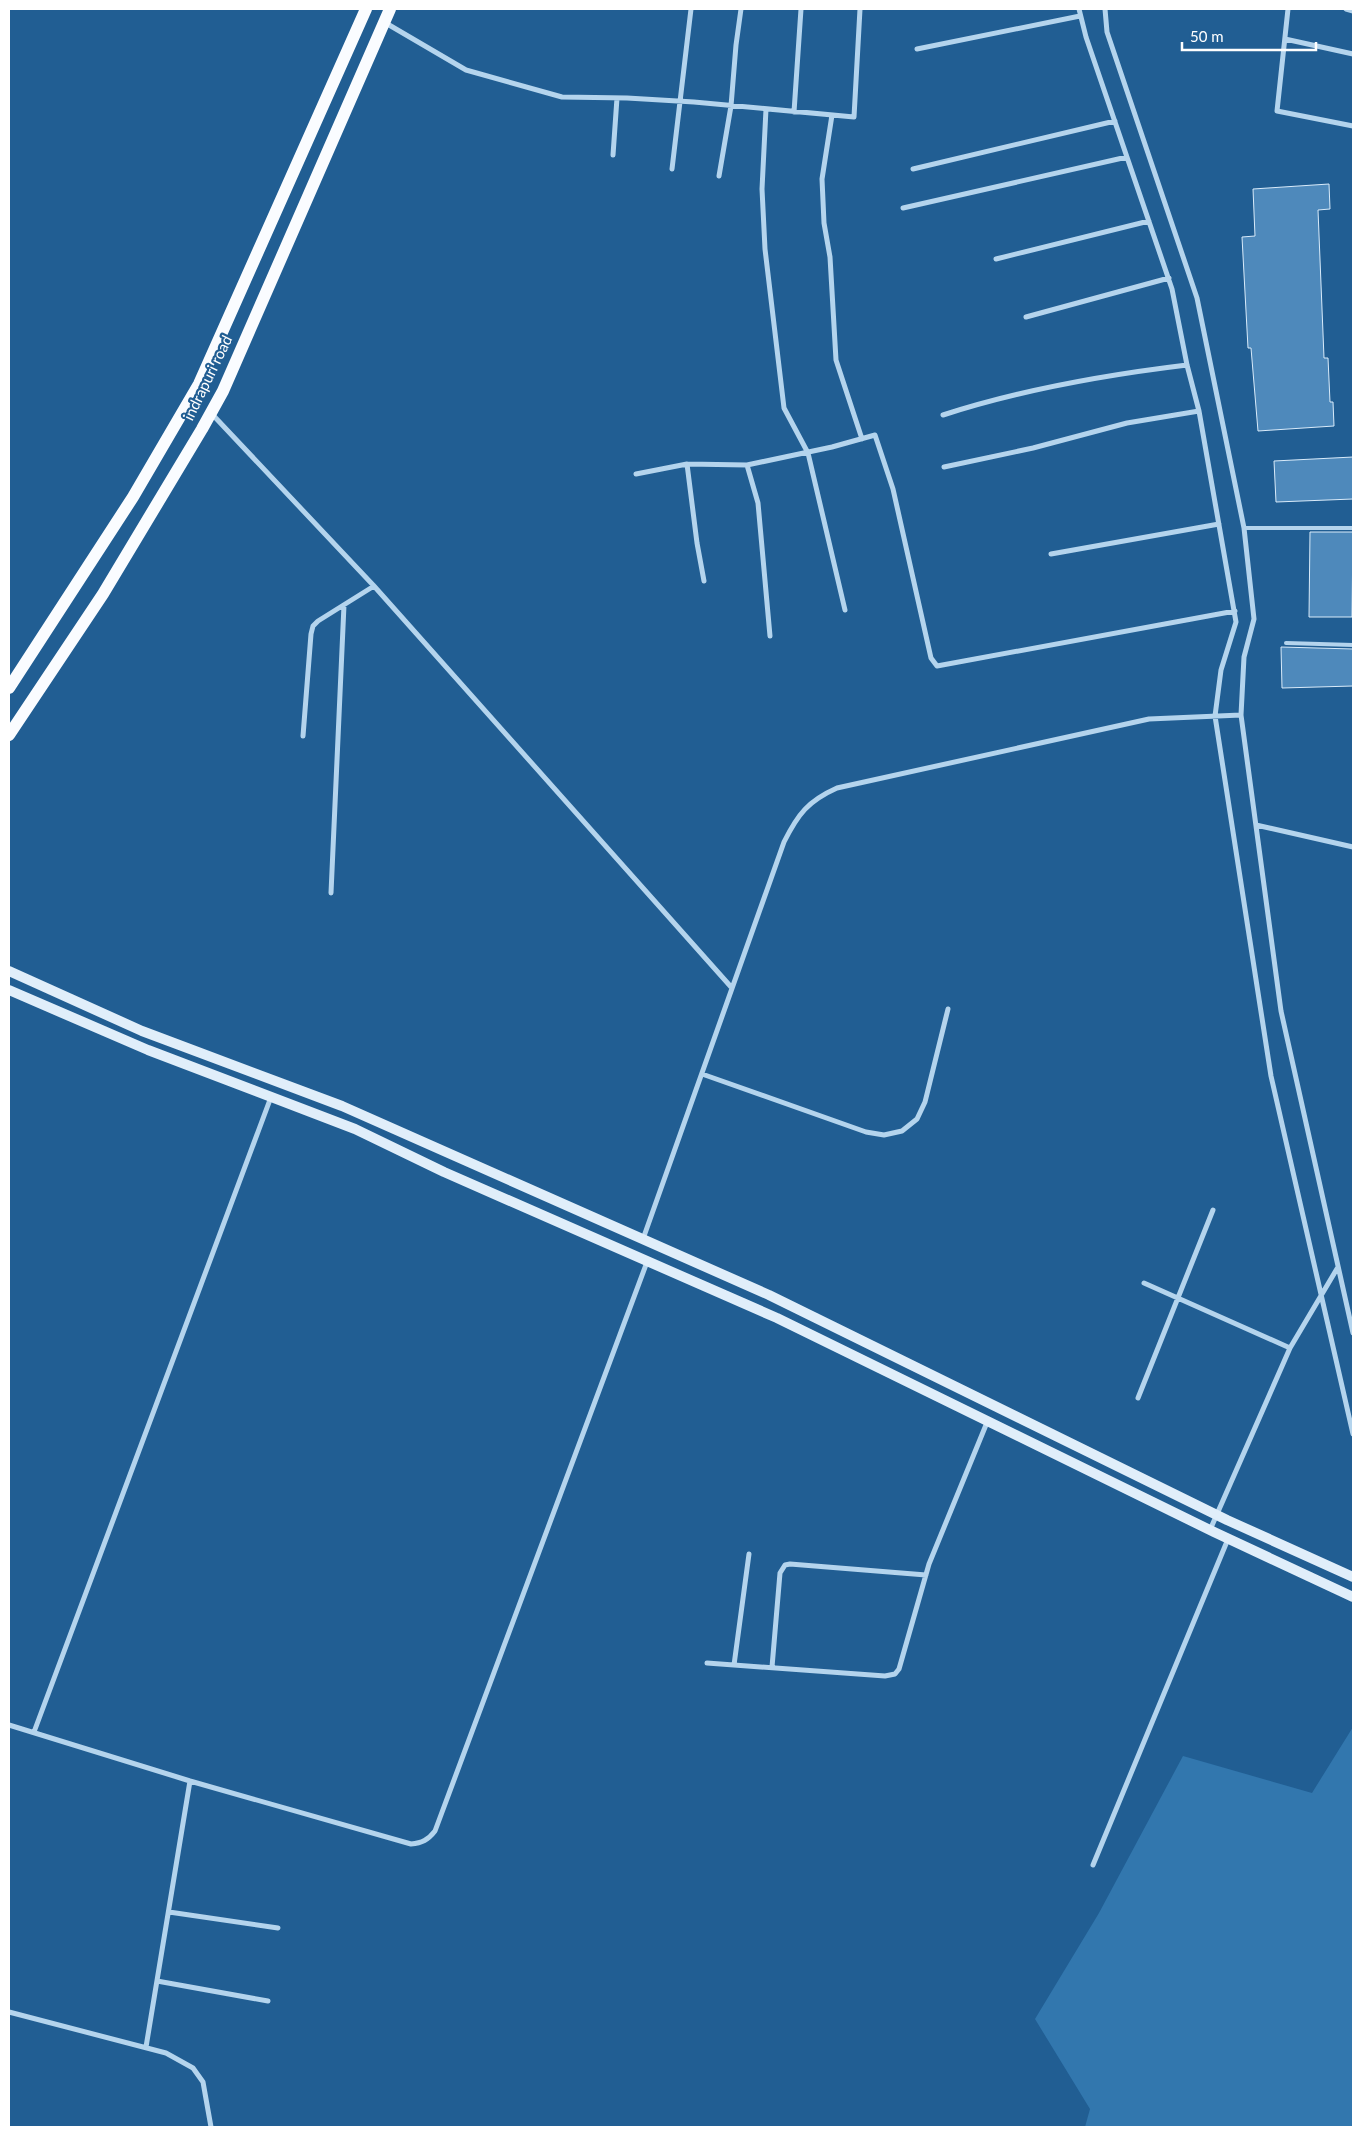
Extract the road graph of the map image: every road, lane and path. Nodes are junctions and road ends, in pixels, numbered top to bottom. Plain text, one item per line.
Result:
1 (366, 9) edge
2 (390, 9) edge
3 (691, 9) edge
4 (741, 9) edge
5 (801, 9) edge
6 (860, 9) edge
7 (1079, 9) edge
8 (1105, 9) edge
9 (1288, 9) edge
10 (1346, 9) edge
11 (1353, 11) edge
12 (1080, 16) junction
13 (384, 22) junction
14 (1285, 38) junction
15 (917, 49) dead end
16 (1353, 54) edge
17 (617, 98) junction
18 (680, 101) junction
19 (731, 106) junction
20 (766, 109) junction
21 (794, 112) junction
22 (832, 115) junction
23 (1115, 120) junction
24 (1353, 126) edge
25 (613, 155) dead end
26 (1127, 156) junction
27 (672, 169) dead end
28 (913, 169) dead end
29 (718, 176) dead end
30 (903, 208) dead end
31 (1149, 221) junction
32 (996, 259) dead end
33 (1169, 278) junction
34 (1026, 317) dead end
35 (1187, 365) junction
36 (1199, 411) junction
37 (211, 412) junction
38 (943, 415) dead end
39 (862, 439) junction
40 (808, 453) junction
41 (687, 464) junction
42 (747, 465) junction
43 (944, 467) dead end
44 (636, 474) dead end
45 (1219, 524) junction
46 (1244, 528) junction
47 (1353, 528) edge
48 (1051, 554) dead end
49 (704, 581) dead end
50 (374, 586) junction
51 (344, 605) junction
52 (845, 610) dead end
53 (1235, 612) junction
54 (770, 636) dead end
55 (1286, 644) dead end
56 (1353, 645) edge
57 (9, 688) edge
58 (1242, 715) junction
59 (1215, 716) junction
60 (9, 735) edge
61 (303, 736) dead end
62 (1256, 825) junction
63 (1353, 847) edge
64 (331, 893) dead end
65 (9, 970) edge
66 (732, 988) junction
67 (9, 990) edge
68 (948, 1009) dead end
69 (702, 1074) junction
70 (271, 1097) junction
71 (1213, 1210) dead end
72 (643, 1239) junction
73 (647, 1262) junction
74 (1339, 1266) junction
75 (1144, 1283) dead end
76 (1322, 1294) junction
77 (1178, 1297) junction
78 (1353, 1333) edge
79 (871, 1345) junction
80 (1290, 1348) junction
81 (863, 1359) junction
82 (1138, 1398) dead end
83 (988, 1420) junction
84 (1353, 1434) edge
85 (1217, 1515) junction
86 (1210, 1530) junction
87 (1228, 1538) junction
88 (749, 1554) dead end
89 (926, 1575) junction
90 (1353, 1577) edge
91 (1353, 1596) edge
92 (707, 1663) dead end
93 (734, 1665) junction
94 (772, 1667) junction
95 (9, 1725) edge
96 (34, 1732) junction
97 (190, 1781) junction
98 (1093, 1865) dead end
99 (169, 1912) junction
100 (278, 1928) dead end
101 (157, 1981) junction
102 (268, 2001) dead end
103 (9, 2012) edge
104 (146, 2047) junction
105 (211, 2127) edge

1 - 57 main road, indrapuri road
2 - 13 main road, indrapuri road
3 - 18 street
4 - 19 street
5 - 21 street
6 - 22 street
7 - 12 street
8 - 46 street
9 - 14 street
10 - 11 street
12 - 15 street
12 - 23 street
13 - 17 street
13 - 37 main road, indrapuri road
14 - 16 street
14 - 24 street
17 - 18 street
17 - 25 street
18 - 19 street
18 - 27 street
19 - 20 street
19 - 29 street
20 - 21 street
20 - 40 street
21 - 22 street
22 - 39 street
23 - 26 street
23 - 28 street
26 - 30 street
26 - 31 street
31 - 32 street
31 - 33 street
33 - 34 street
33 - 35 street
35 - 36 street
35 - 38 street
36 - 43 street
36 - 45 street
37 - 50 street
37 - 60 main road, indrapuri road
39 - 40 street
39 - 53 street
40 - 42 street
40 - 52 street
41 - 42 street
41 - 44 street
41 - 49 street
42 - 54 street
45 - 48 street
45 - 53 street
46 - 47 lane
46 - 58 street
50 - 51 street
50 - 66 street
51 - 61 street
51 - 64 street
53 - 59 street
55 - 56 lane
58 - 59 street
58 - 62 street
59 - 66 street
59 - 76 street
62 - 63 street
62 - 74 street
65 - 72 street
66 - 69 street
67 - 70 street
68 - 69 street
69 - 72 street
70 - 73 street
70 - 96 street
71 - 77 street
72 - 79 street
73 - 81 street
73 - 97 street
74 - 76 street
74 - 78 street
75 - 77 street
76 - 80 street
76 - 84 street
77 - 80 street
77 - 82 street
79 - 81 street
79 - 85 street
80 - 85 street
81 - 83 street
83 - 86 street
83 - 89 street
85 - 86 street
85 - 90 street
86 - 87 street
87 - 91 street
87 - 98 street
88 - 93 street
89 - 94 street
89 - 94 street
92 - 93 street
93 - 94 street
95 - 96 street
96 - 97 street
97 - 99 street
99 - 100 street
99 - 101 street
101 - 102 street
101 - 104 street
103 - 104 street
104 - 105 street

